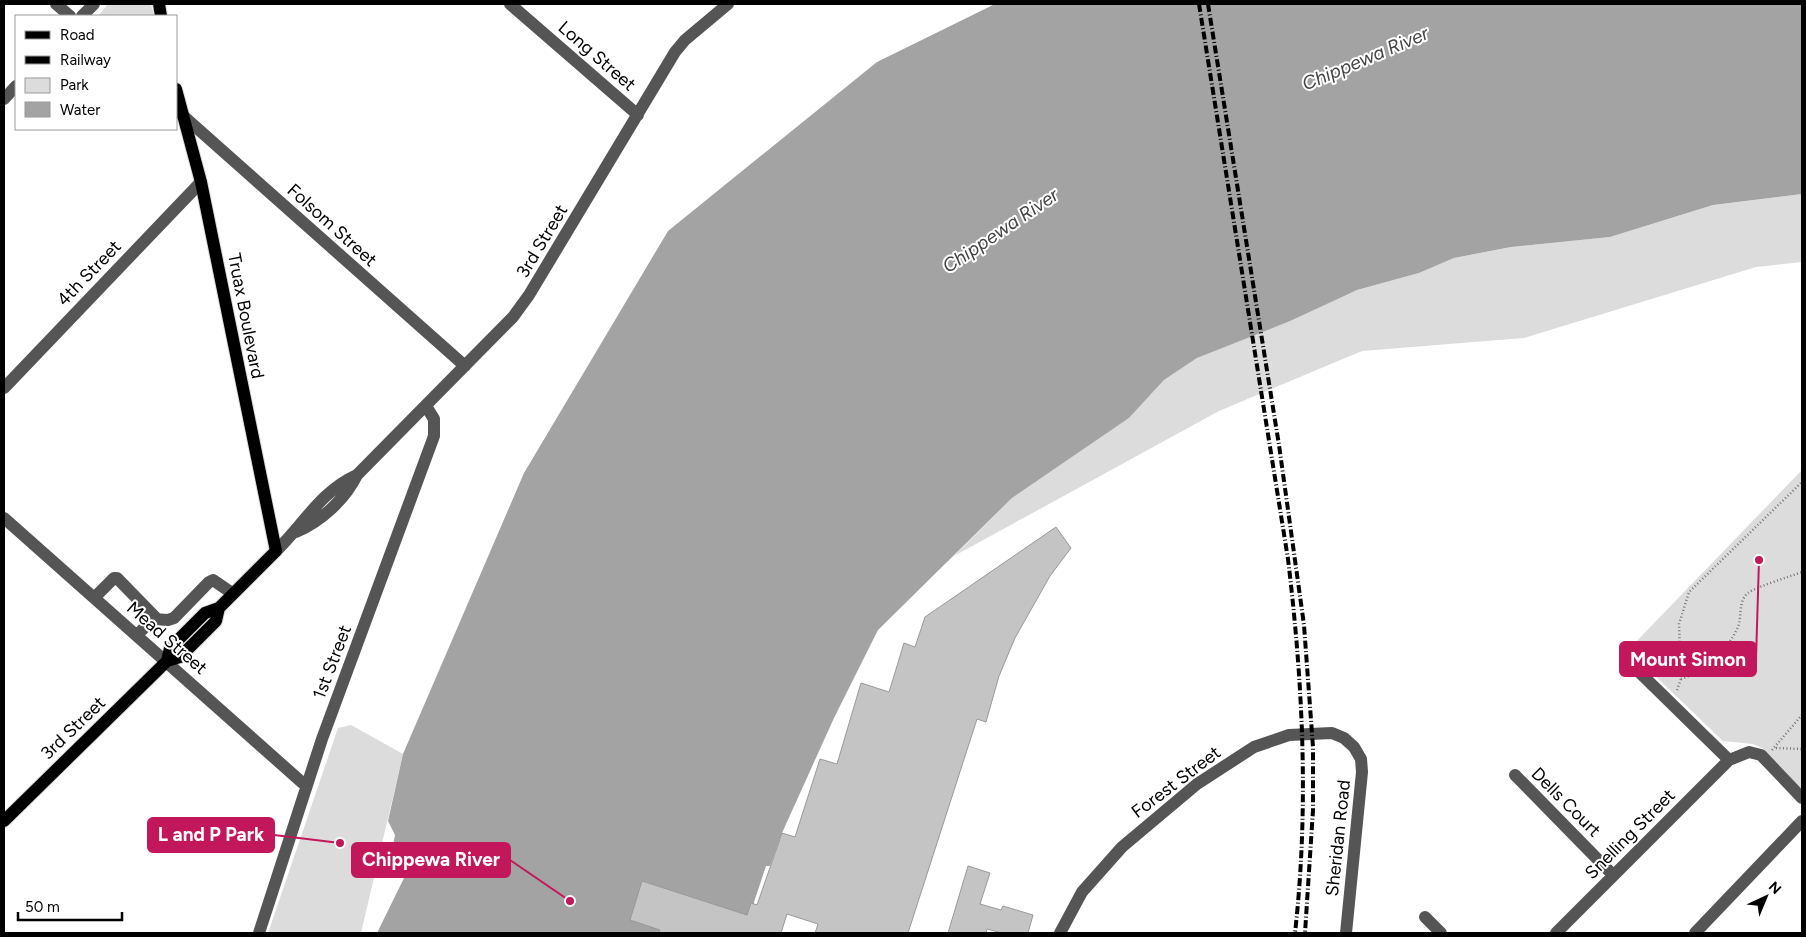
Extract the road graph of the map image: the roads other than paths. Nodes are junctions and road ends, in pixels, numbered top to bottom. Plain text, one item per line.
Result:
1 (56, 4) edge
2 (94, 4) edge
3 (510, 4) edge
4 (728, 4) edge
5 (69, 15) edge
6 (83, 15) edge
7 (15, 87) edge
8 (4, 99) edge
9 (179, 112) edge
10 (638, 115) junction
11 (200, 182) junction
12 (464, 366) junction
13 (4, 388) edge
14 (426, 406) junction
15 (4, 518) edge
16 (276, 551) junction
17 (232, 593) junction
18 (95, 598) junction
19 (156, 618) junction
20 (137, 636) junction
21 (167, 661) junction
22 (1632, 665) dead end
23 (1354, 747) joint
24 (1729, 760) junction
25 (1515, 776) dead end
26 (306, 786) junction
27 (1802, 798) edge
28 (4, 821) edge
29 (1802, 821) edge
30 (1613, 875) junction
31 (1425, 917) dead end
32 (259, 933) edge
33 (1060, 933) edge
34 (1346, 933) edge
35 (1441, 933) edge
36 (1556, 933) edge
37 (1695, 933) edge

1 - 5 street
2 - 6 street
3 - 10 street, Long Street
4 - 10 street, 3rd Street
7 - 8 street
9 - 11 main road, Truax Boulevard
9 - 12 street, Folsom Street
10 - 12 street, 3rd Street
11 - 13 street, 4th Street
11 - 16 main road, Truax Boulevard
12 - 14 street, 3rd Street
14 - 16 street, 3rd Street
14 - 26 street, 1st Street
15 - 18 street, Mead Street
16 - 17 main road, 3rd Street
17 - 19 street
17 - 21 main road, 3rd Street
18 - 19 street
18 - 20 street, Mead Street
19 - 20 street
20 - 21 street, Mead Street
21 - 26 street, Mead Street
21 - 28 main road, 3rd Street
22 - 24 street
23 - 33 street, Forest Street
23 - 34 street, Sheridan Road
24 - 27 street
24 - 30 street, Snelling Street
25 - 30 street, Dells Court
26 - 32 street, 1st Street
29 - 37 street
30 - 36 street, Snelling Street
31 - 35 street

